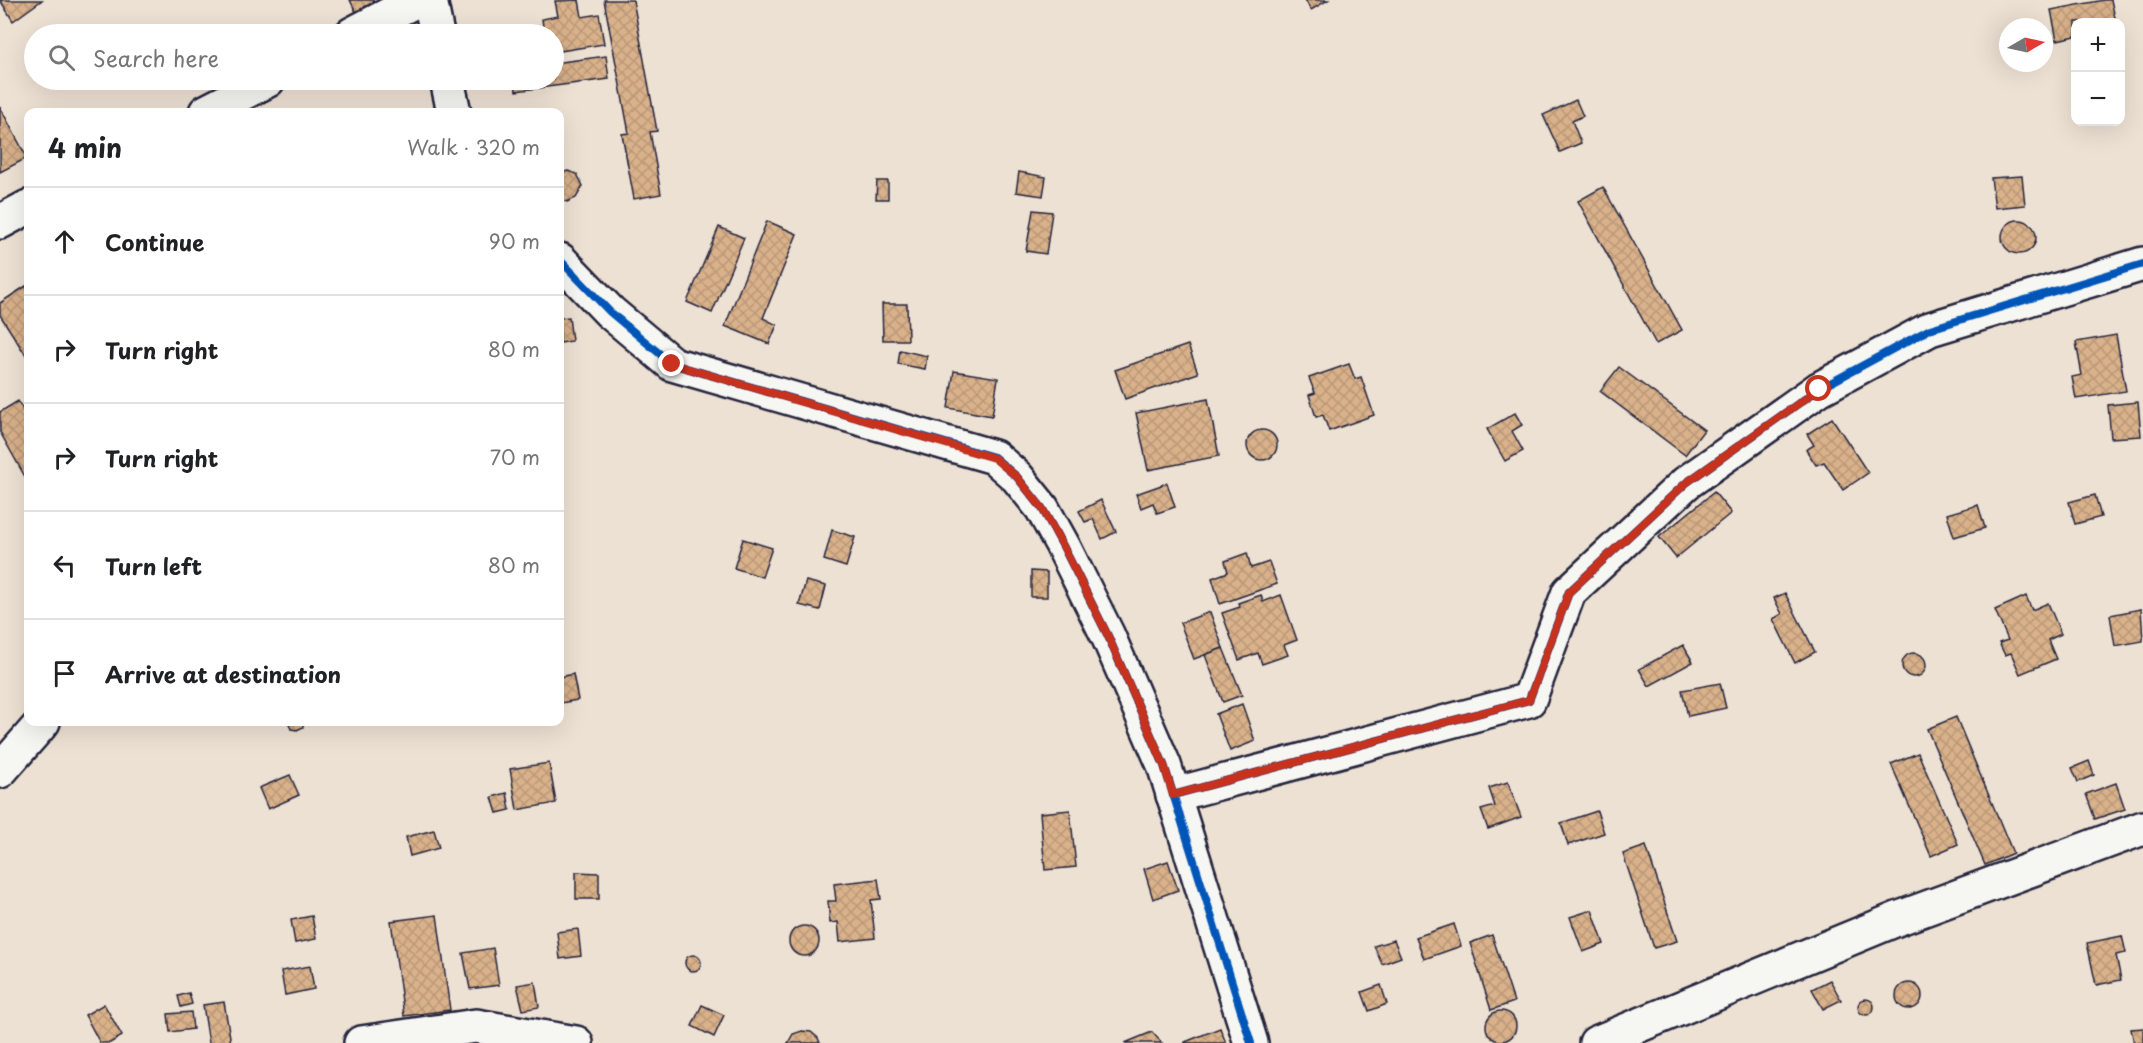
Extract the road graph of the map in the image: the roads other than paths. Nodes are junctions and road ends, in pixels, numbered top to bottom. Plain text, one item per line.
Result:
1 (417, 0) edge
2 (430, 0) edge
3 (371, 24) edge
4 (435, 24) edge
5 (249, 90) edge
6 (449, 90) edge
7 (214, 108) edge
8 (453, 108) edge
9 (24, 209) edge
10 (0, 222) edge
11 (564, 264) edge
12 (2143, 264) edge
13 (39, 726) edge
14 (0, 771) edge
15 (1173, 795) junction
16 (2143, 828) edge
17 (361, 1043) edge
18 (576, 1043) edge
19 (1251, 1043) edge
20 (1596, 1043) edge

1 - 3 street
2 - 4 street
5 - 7 street
6 - 8 street
9 - 10 street
11 - 15 street
12 - 15 street
13 - 14 street
15 - 19 street
16 - 20 street
17 - 18 street

